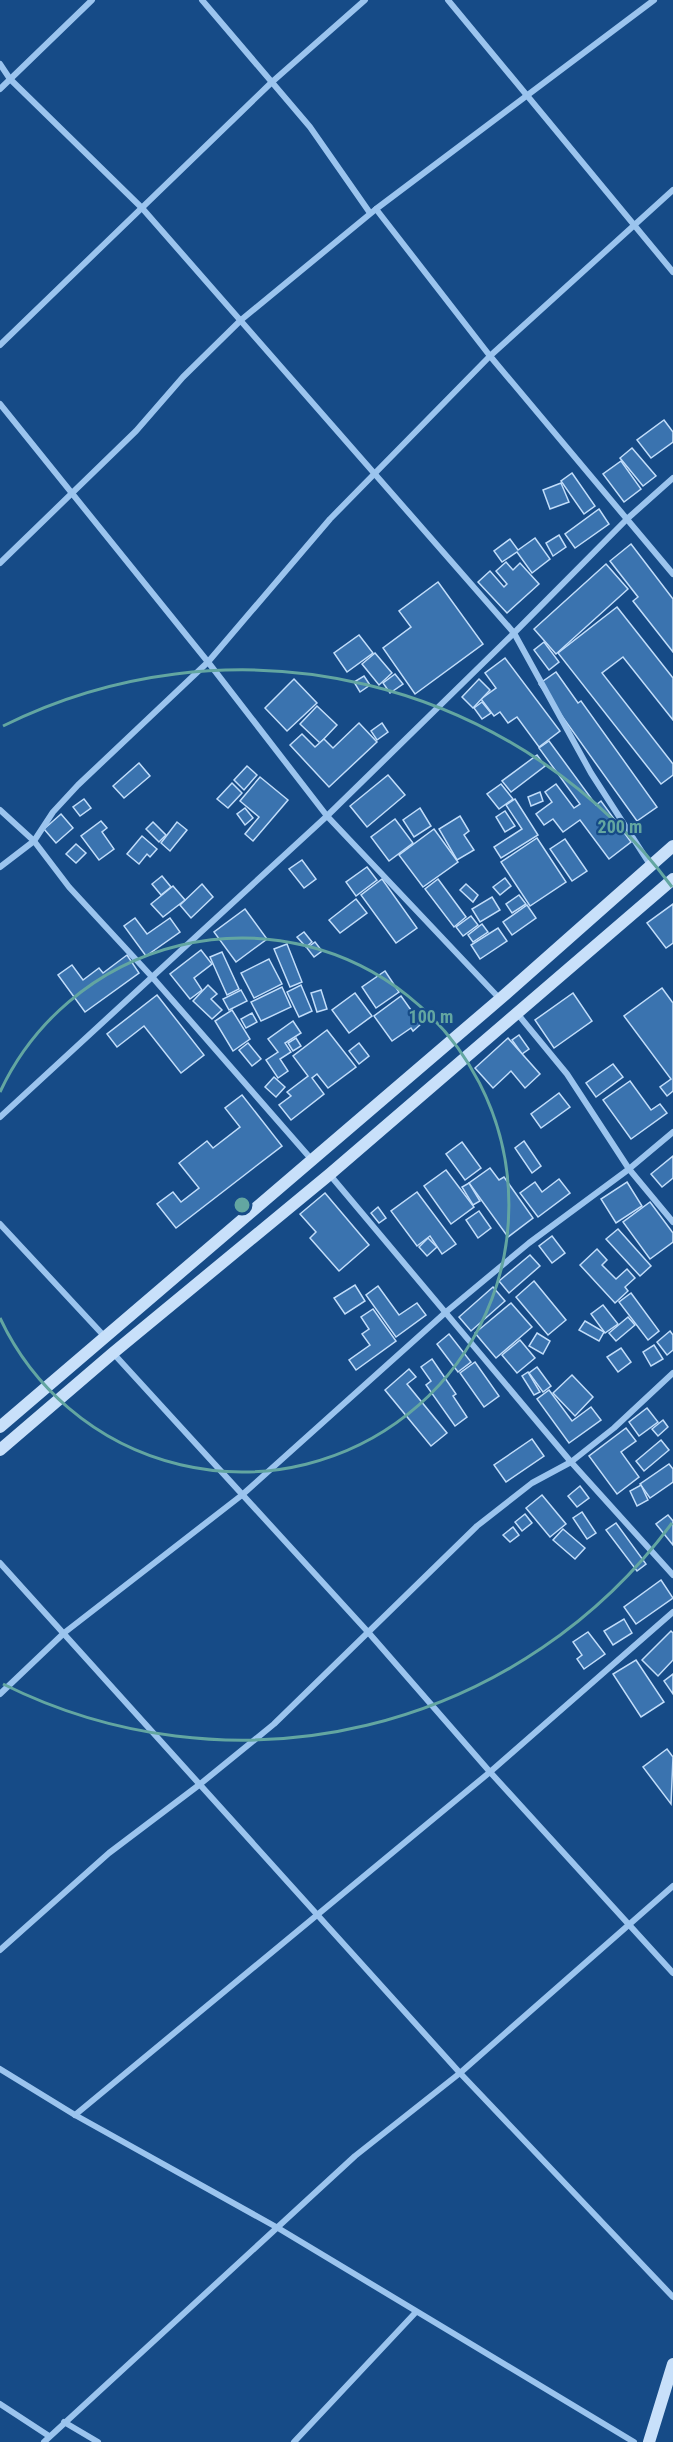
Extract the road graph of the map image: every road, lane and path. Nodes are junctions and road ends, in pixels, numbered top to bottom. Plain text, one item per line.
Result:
1 (92, 0) edge
2 (202, 0) edge
3 (365, 0) edge
4 (448, 0) edge
5 (654, 0) edge
6 (0, 64) edge
7 (10, 79) junction
8 (272, 82) junction
9 (0, 89) edge
10 (526, 94) junction
11 (673, 190) edge
12 (142, 208) junction
13 (376, 208) junction
14 (370, 213) junction
15 (633, 224) junction
16 (673, 272) edge
17 (241, 320) junction
18 (0, 345) edge
19 (490, 356) junction
20 (0, 404) edge
21 (375, 474) junction
22 (673, 478) edge
23 (73, 493) junction
24 (627, 519) junction
25 (0, 563) edge
26 (673, 574) edge
27 (514, 633) junction
28 (208, 662) junction
29 (0, 810) edge
30 (327, 816) junction
31 (34, 841) junction
32 (673, 846) edge
33 (651, 866) junction
34 (0, 867) edge
35 (673, 879) edge
36 (153, 978) junction
37 (500, 999) junction
38 (516, 1012) junction
39 (0, 1117) edge
40 (673, 1132) edge
41 (312, 1160) junction
42 (629, 1169) junction
43 (330, 1174) junction
44 (673, 1222) edge
45 (0, 1224) edge
46 (446, 1312) junction
47 (105, 1337) junction
48 (113, 1353) junction
49 (673, 1373) edge
50 (0, 1427) edge
51 (0, 1450) edge
52 (571, 1462) junction
53 (242, 1495) junction
54 (0, 1563) edge
55 (673, 1575) edge
56 (673, 1612) edge
57 (368, 1632) junction
58 (63, 1633) junction
59 (0, 1694) edge
60 (490, 1772) junction
61 (199, 1785) junction
62 (673, 1886) edge
63 (317, 1915) junction
64 (629, 1924) junction
65 (0, 1950) edge
66 (673, 1973) edge
67 (0, 2070) edge
68 (460, 2073) junction
69 (75, 2115) junction
70 (278, 2228) junction
71 (673, 2296) edge
72 (416, 2312) junction
73 (673, 2364) edge
74 (0, 2404) edge
75 (64, 2422) junction
76 (49, 2436) junction
77 (44, 2442) edge
78 (98, 2442) edge
79 (294, 2442) edge
80 (634, 2442) edge
81 (649, 2442) edge

1 - 7 street
2 - 8 street
3 - 8 street
4 - 10 street
5 - 10 street
6 - 7 street
7 - 9 street
7 - 12 street
8 - 12 street
8 - 14 street
10 - 13 street
10 - 15 street
11 - 15 street
12 - 17 street
12 - 18 street
13 - 14 street
13 - 19 street
14 - 17 street
15 - 16 street
15 - 19 street
17 - 21 street
17 - 23 street
19 - 21 street
19 - 24 street
20 - 23 street
21 - 27 street
21 - 28 street
22 - 24 street
23 - 25 street
23 - 28 street
24 - 26 street
24 - 27 street
27 - 30 street
27 - 33 street
28 - 30 street
28 - 31 street
29 - 31 street
30 - 36 street
30 - 37 street
31 - 34 street
31 - 36 street
32 - 33 street
33 - 37 street
35 - 38 street
36 - 39 street
36 - 41 street
37 - 41 street
38 - 42 street
38 - 43 street
40 - 42 street
41 - 47 street
42 - 44 street
42 - 46 street
43 - 46 street
43 - 48 street
45 - 47 street
46 - 52 street
46 - 53 street
47 - 50 street
48 - 51 street
48 - 53 street
49 - 52 street
52 - 55 street
52 - 57 street
53 - 57 street
53 - 58 street
54 - 58 street
56 - 60 street
57 - 60 street
57 - 61 street
58 - 59 street
58 - 61 street
60 - 63 street
60 - 64 street
61 - 63 street
61 - 65 street
62 - 64 street
63 - 68 street
63 - 69 street
64 - 66 street
64 - 68 street
67 - 69 street
68 - 70 street
68 - 71 street
69 - 70 street
70 - 72 street
70 - 75 street
72 - 79 street
72 - 80 street
73 - 81 street
74 - 76 street
75 - 76 street
75 - 78 street
76 - 77 street

